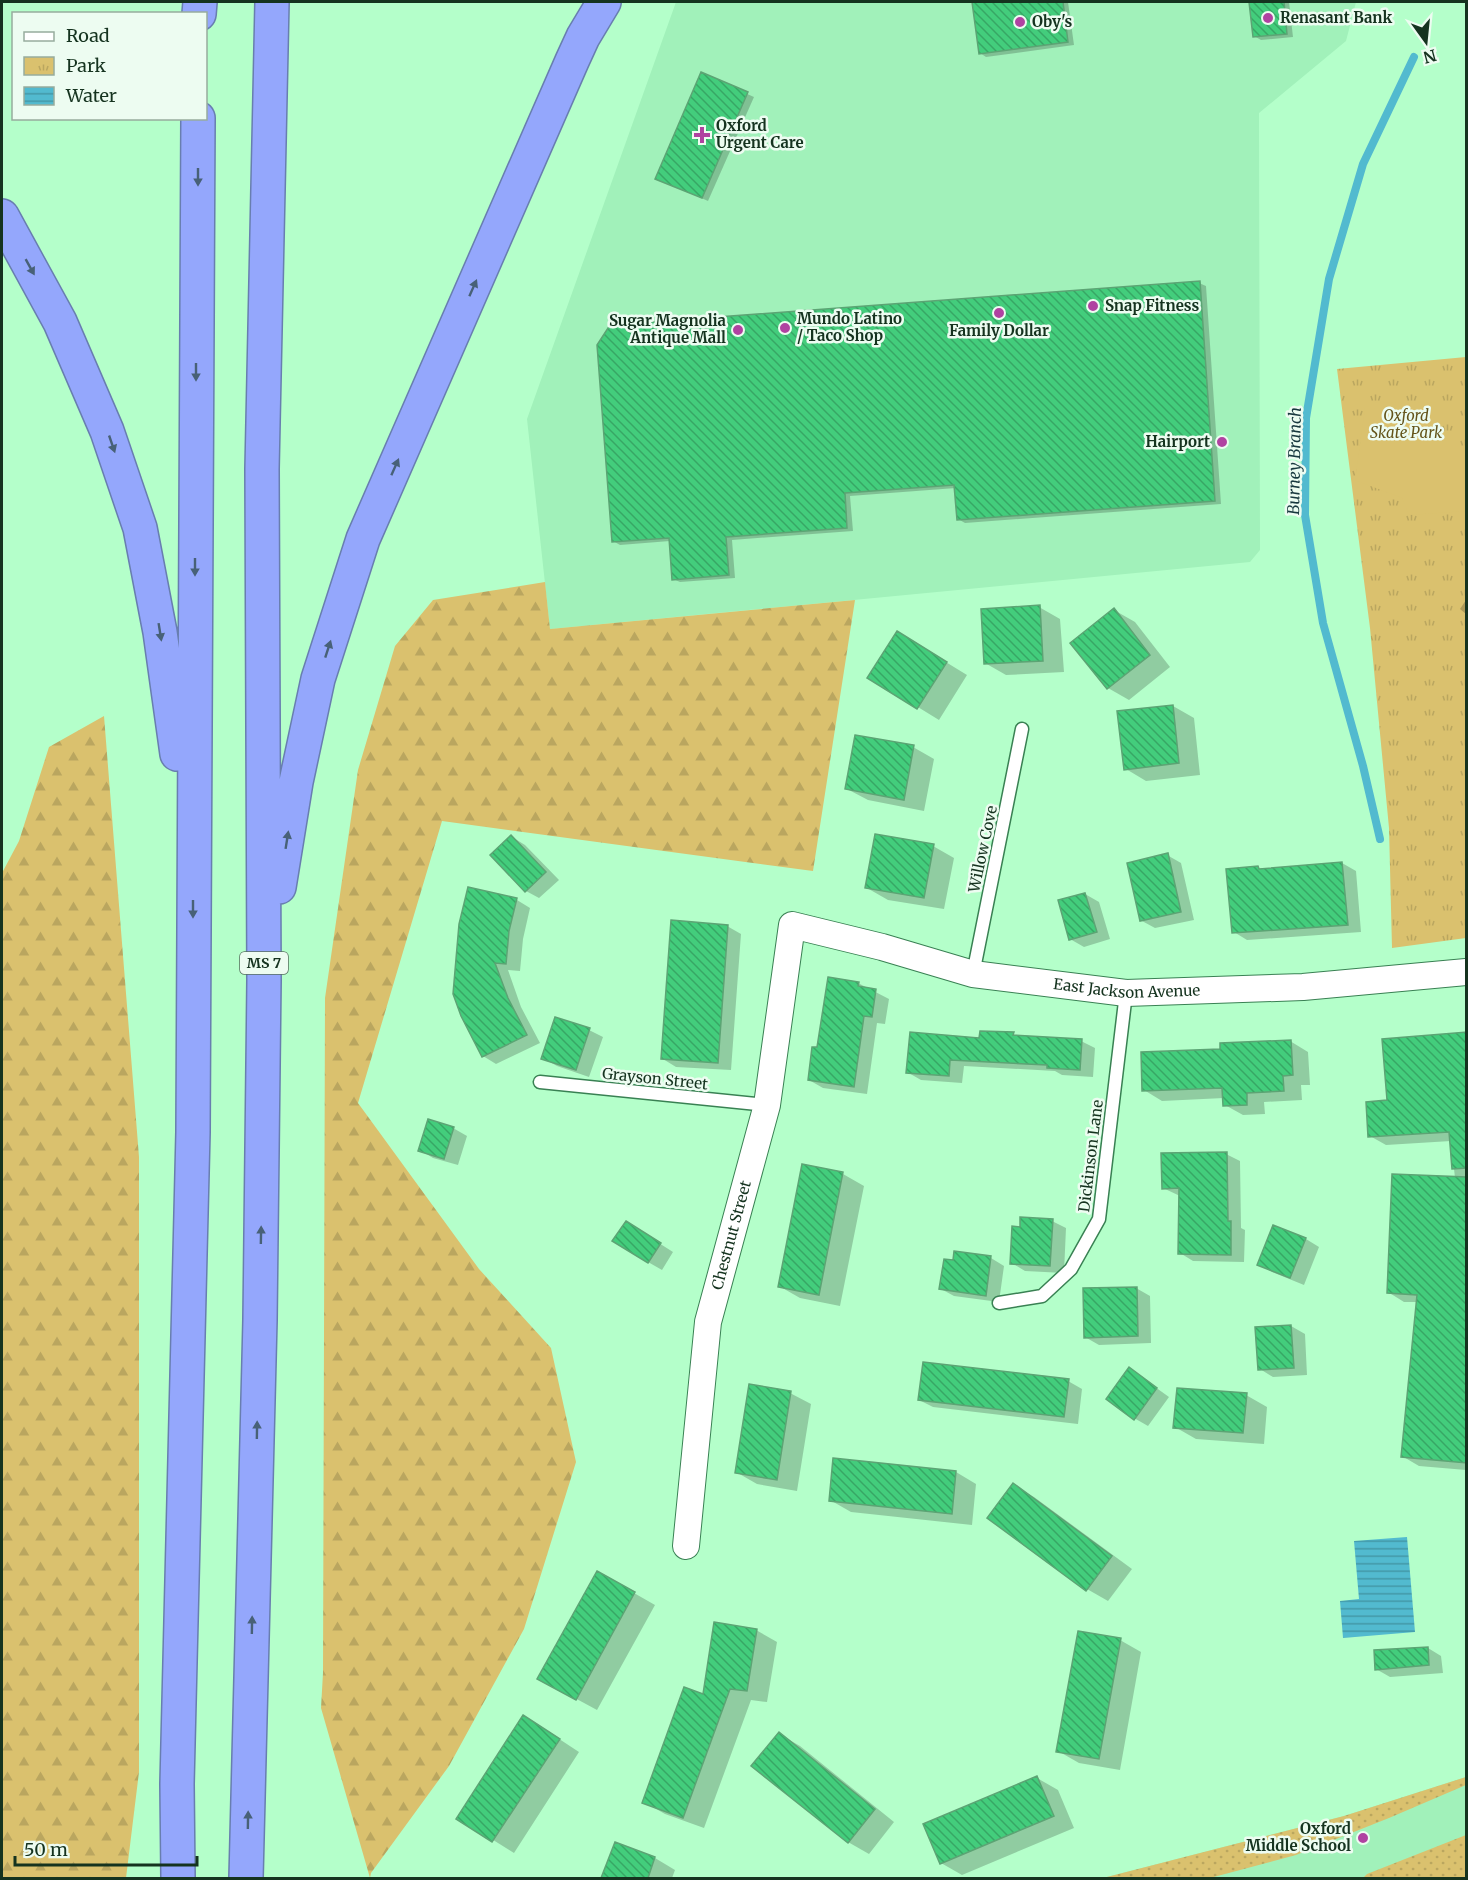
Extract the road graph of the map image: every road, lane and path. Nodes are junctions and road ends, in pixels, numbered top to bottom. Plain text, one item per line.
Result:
1 (272, 2) edge
2 (604, 2) edge
3 (198, 120) edge
4 (2, 216) edge
5 (1022, 729) dead end
6 (193, 872) junction
7 (792, 925) joint
8 (1467, 972) edge
9 (973, 974) junction
10 (264, 981) junction
11 (1126, 993) junction
12 (540, 1082) dead end
13 (767, 1105) junction
14 (999, 1303) dead end
15 (686, 1546) dead end
16 (178, 1878) edge
17 (246, 1878) edge

1 - 10 highway, MS 7
10 -> 2 highway
3 -> 6 highway
4 -> 6 highway
5 - 9 lane, Willow Cove
6 -> 16 highway
7 - 9 street, East Jackson Avenue
7 - 13 street, Chestnut Street
8 - 11 street, East Jackson Avenue
9 - 11 street, East Jackson Avenue
17 -> 10 highway, MS 7
11 - 14 lane, Dickinson Lane
12 - 13 lane, Grayson Street
13 - 15 street, Chestnut Street

